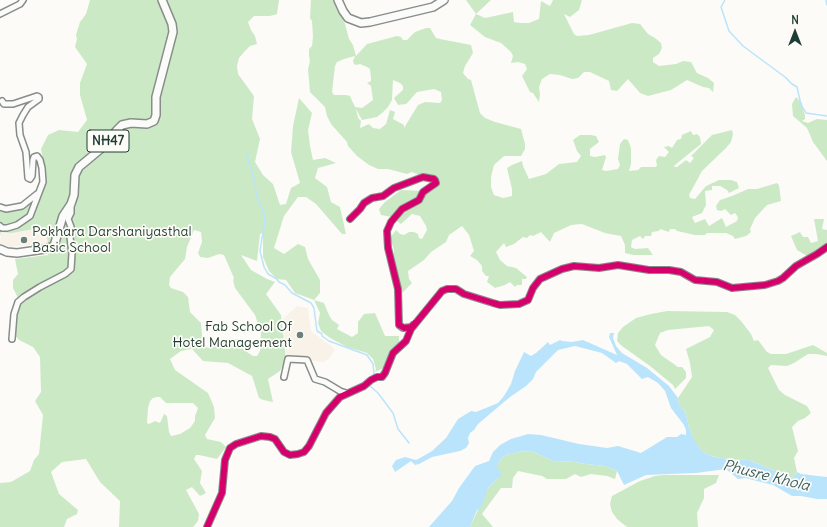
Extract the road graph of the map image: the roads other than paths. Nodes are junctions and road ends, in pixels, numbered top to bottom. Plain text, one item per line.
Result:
1 (23, 0) edge
2 (162, 0) edge
3 (338, 0) edge
4 (444, 0) edge
5 (0, 14) edge
6 (2, 101) dead end
7 (40, 192) junction
8 (71, 204) junction
9 (0, 207) edge
10 (350, 220) dead end
11 (0, 226) edge
12 (827, 247) edge
13 (0, 249) edge
14 (415, 323) junction
15 (12, 339) dead end
16 (284, 377) dead end
17 (346, 393) junction
18 (207, 527) edge

1 - 5 street
2 - 8 highway, NH47
3 - 4 highway
6 - 7 street
7 - 9 street
7 - 11 street
8 - 13 highway, NH47
8 - 15 street
10 - 14 street
12 - 14 street
14 - 17 street
16 - 17 street
17 - 18 street

